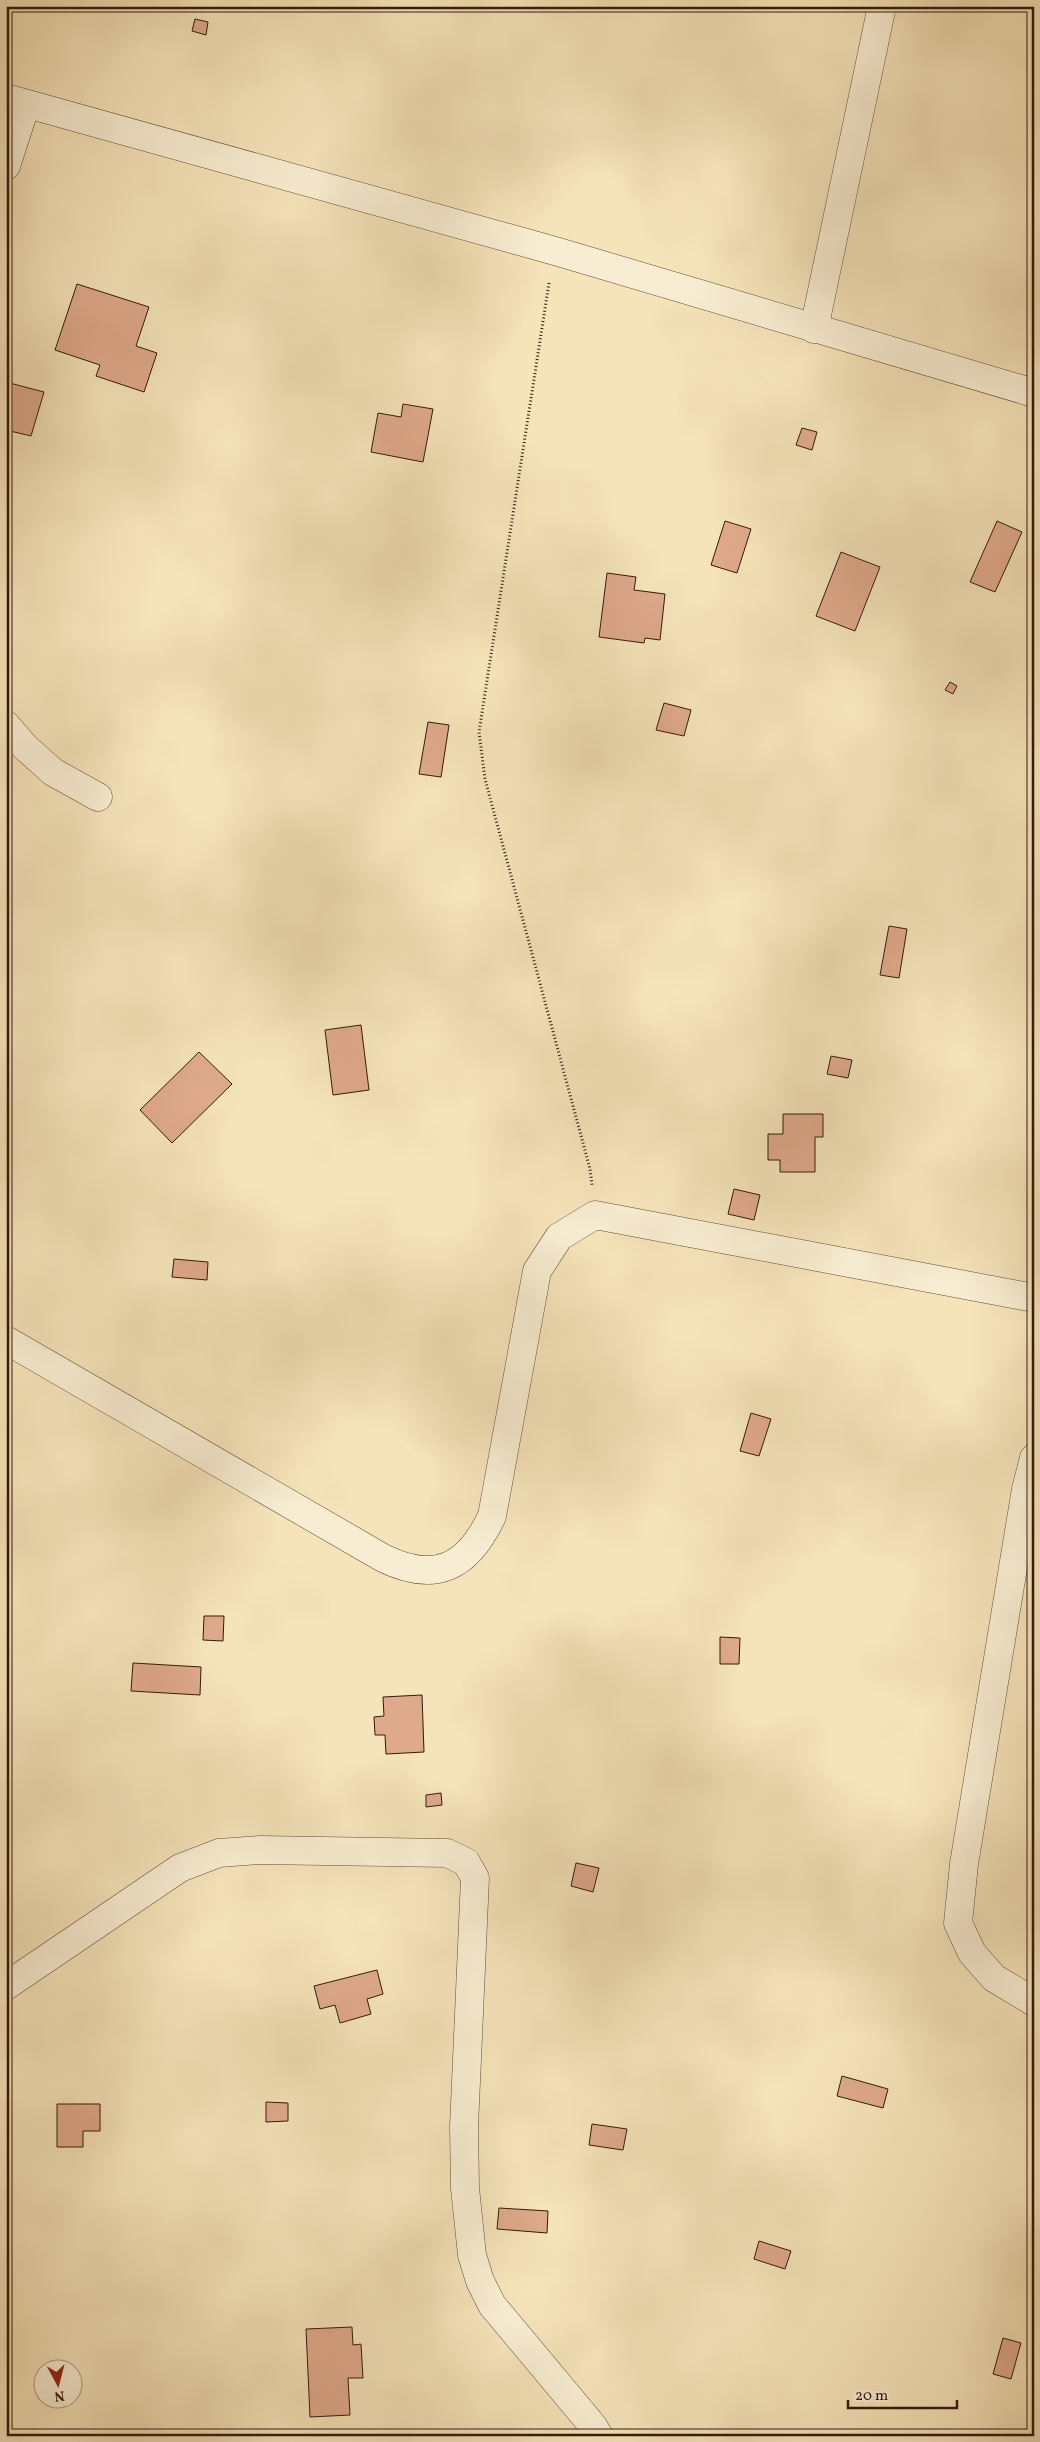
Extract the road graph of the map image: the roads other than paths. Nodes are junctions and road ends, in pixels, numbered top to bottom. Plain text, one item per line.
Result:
1 (882, 6) edge
2 (16, 101) edge
3 (6, 166) edge
4 (814, 329) junction
5 (1034, 393) edge
6 (6, 724) edge
7 (98, 798) dead end
8 (1034, 1298) edge
9 (6, 1340) edge
10 (1034, 1458) edge
11 (6, 1986) edge
12 (1034, 2002) edge
13 (599, 2436) edge

1 - 4 street
2 - 3 street
2 - 4 street
4 - 5 street
6 - 7 street
8 - 9 street
10 - 12 street
11 - 13 street

